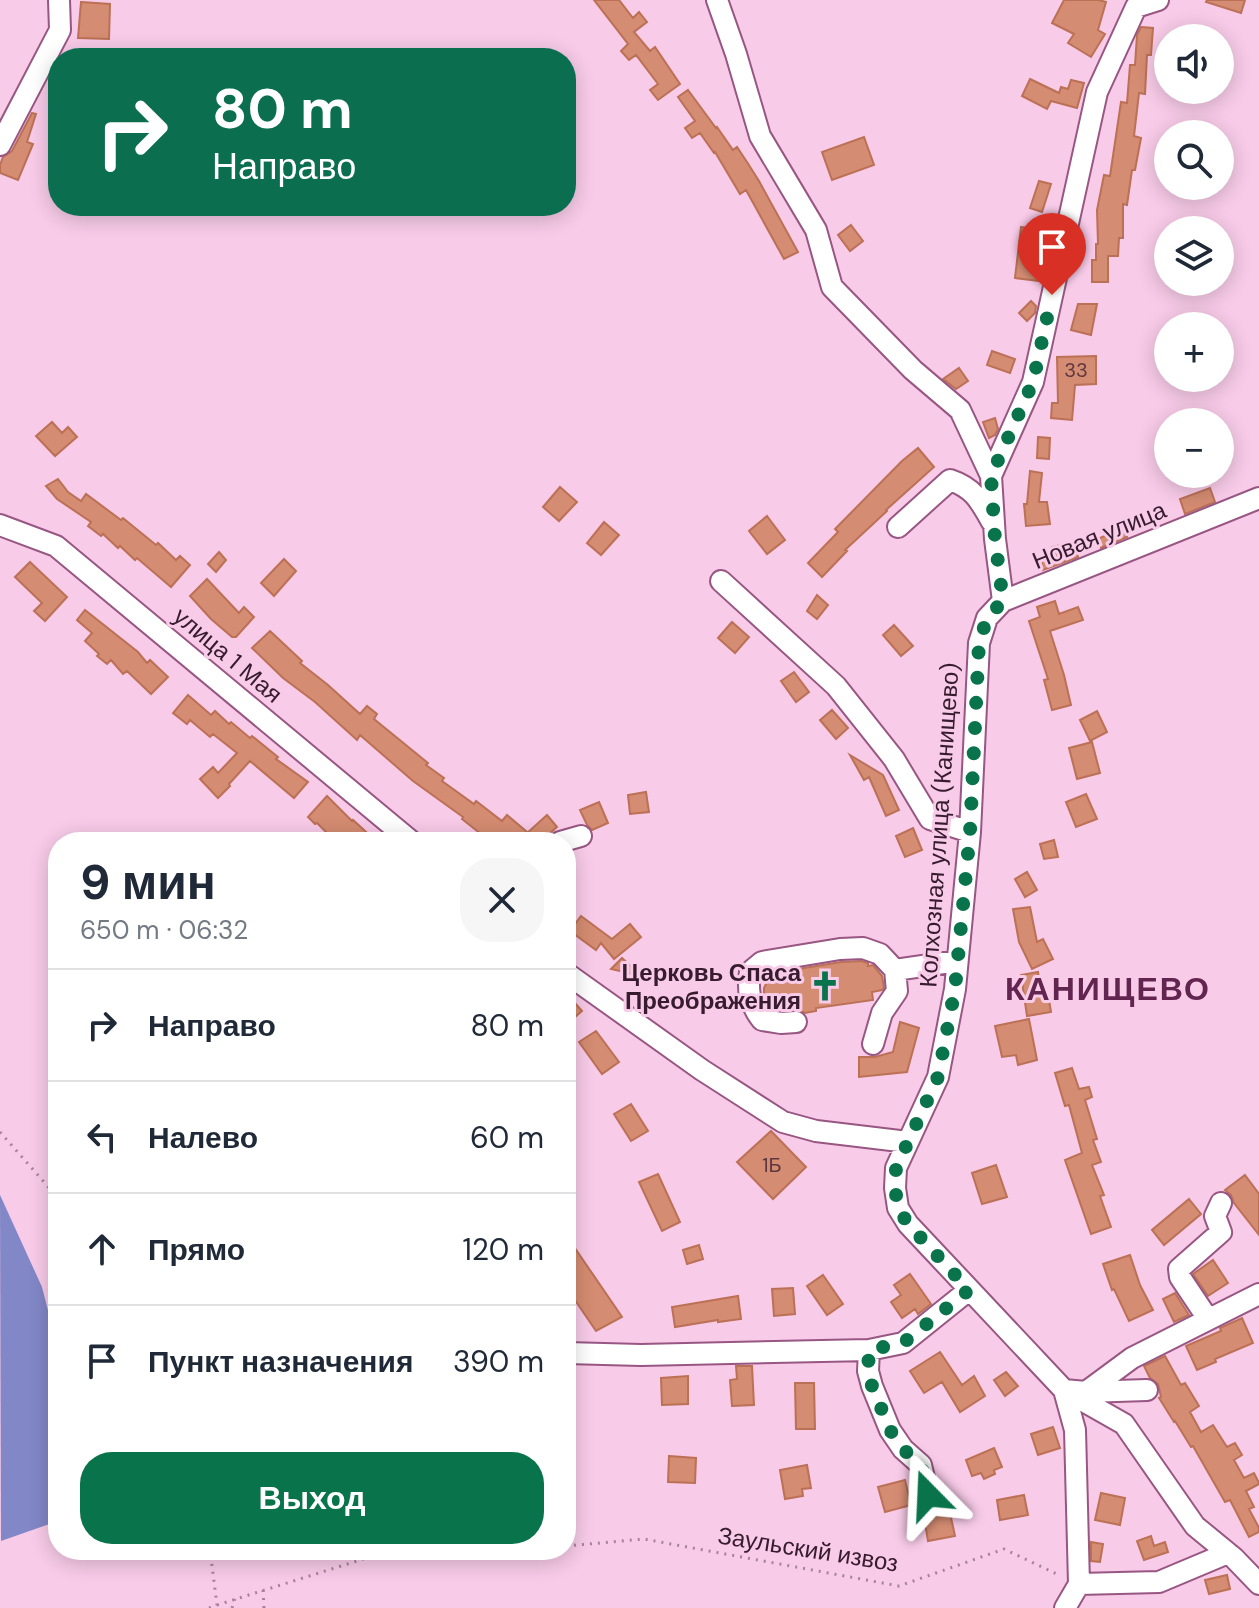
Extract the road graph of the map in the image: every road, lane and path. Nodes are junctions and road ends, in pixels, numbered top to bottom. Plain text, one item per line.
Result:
1 (59, 0) edge
2 (717, 0) edge
3 (1158, 0) edge
4 (51, 48) edge
5 (48, 53) edge
6 (0, 145) edge
7 (991, 476) junction
8 (1259, 498) edge
9 (0, 525) edge
10 (994, 526) junction
11 (898, 527) dead end
12 (721, 581) dead end
13 (1003, 601) junction
14 (400, 832) edge
15 (970, 832) junction
16 (581, 836) dead end
17 (576, 837) edge
18 (957, 961) junction
19 (895, 970) junction
20 (576, 980) edge
21 (796, 1022) dead end
22 (873, 1044) dead end
23 (0, 1132) edge
24 (908, 1142) junction
25 (48, 1187) edge
26 (1221, 1203) dead end
27 (969, 1290) junction
28 (1259, 1294) edge
29 (1208, 1319) junction
30 (869, 1350) junction
31 (576, 1353) edge
32 (1064, 1390) junction
33 (1147, 1390) dead end
34 (1086, 1392) junction
35 (928, 1495) dead end
36 (576, 1545) edge
37 (1228, 1553) junction
38 (211, 1560) edge
39 (360, 1560) edge
40 (1079, 1584) junction
41 (1259, 1584) edge
42 (263, 1590) junction
43 (235, 1599) junction
44 (217, 1605) junction
45 (209, 1608) edge
46 (232, 1608) edge
47 (264, 1608) edge
48 (1065, 1608) edge

1 - 4 street
2 - 7 street
3 - 7 street
5 - 6 street
7 - 10 street
8 - 13 street, Новая улица
9 - 14 street, улица 1 Мая
10 - 11 street
10 - 13 street
12 - 15 street
13 - 15 street, Колхозная улица (Канищево)
15 - 18 street, Колхозная улица (Канищево)
16 - 17 street
18 - 19 street
18 - 24 street, Колхозная улица (Канищево)
19 - 21 street
19 - 22 street
20 - 24 street
23 - 25 path
24 - 27 street, Колхозная улица (Канищево)
26 - 29 street
27 - 30 street
27 - 32 street, Колхозная улица (Канищево)
28 - 29 street
29 - 34 street
30 - 31 street
30 - 35 street
32 - 34 street
32 - 37 street
32 - 40 street
33 - 34 street
36 - 40 path, Заульский извоз
37 - 40 street
37 - 41 street
38 - 44 path
39 - 42 path
40 - 48 street
42 - 43 path
42 - 47 path
43 - 44 path
43 - 46 path
44 - 45 path

